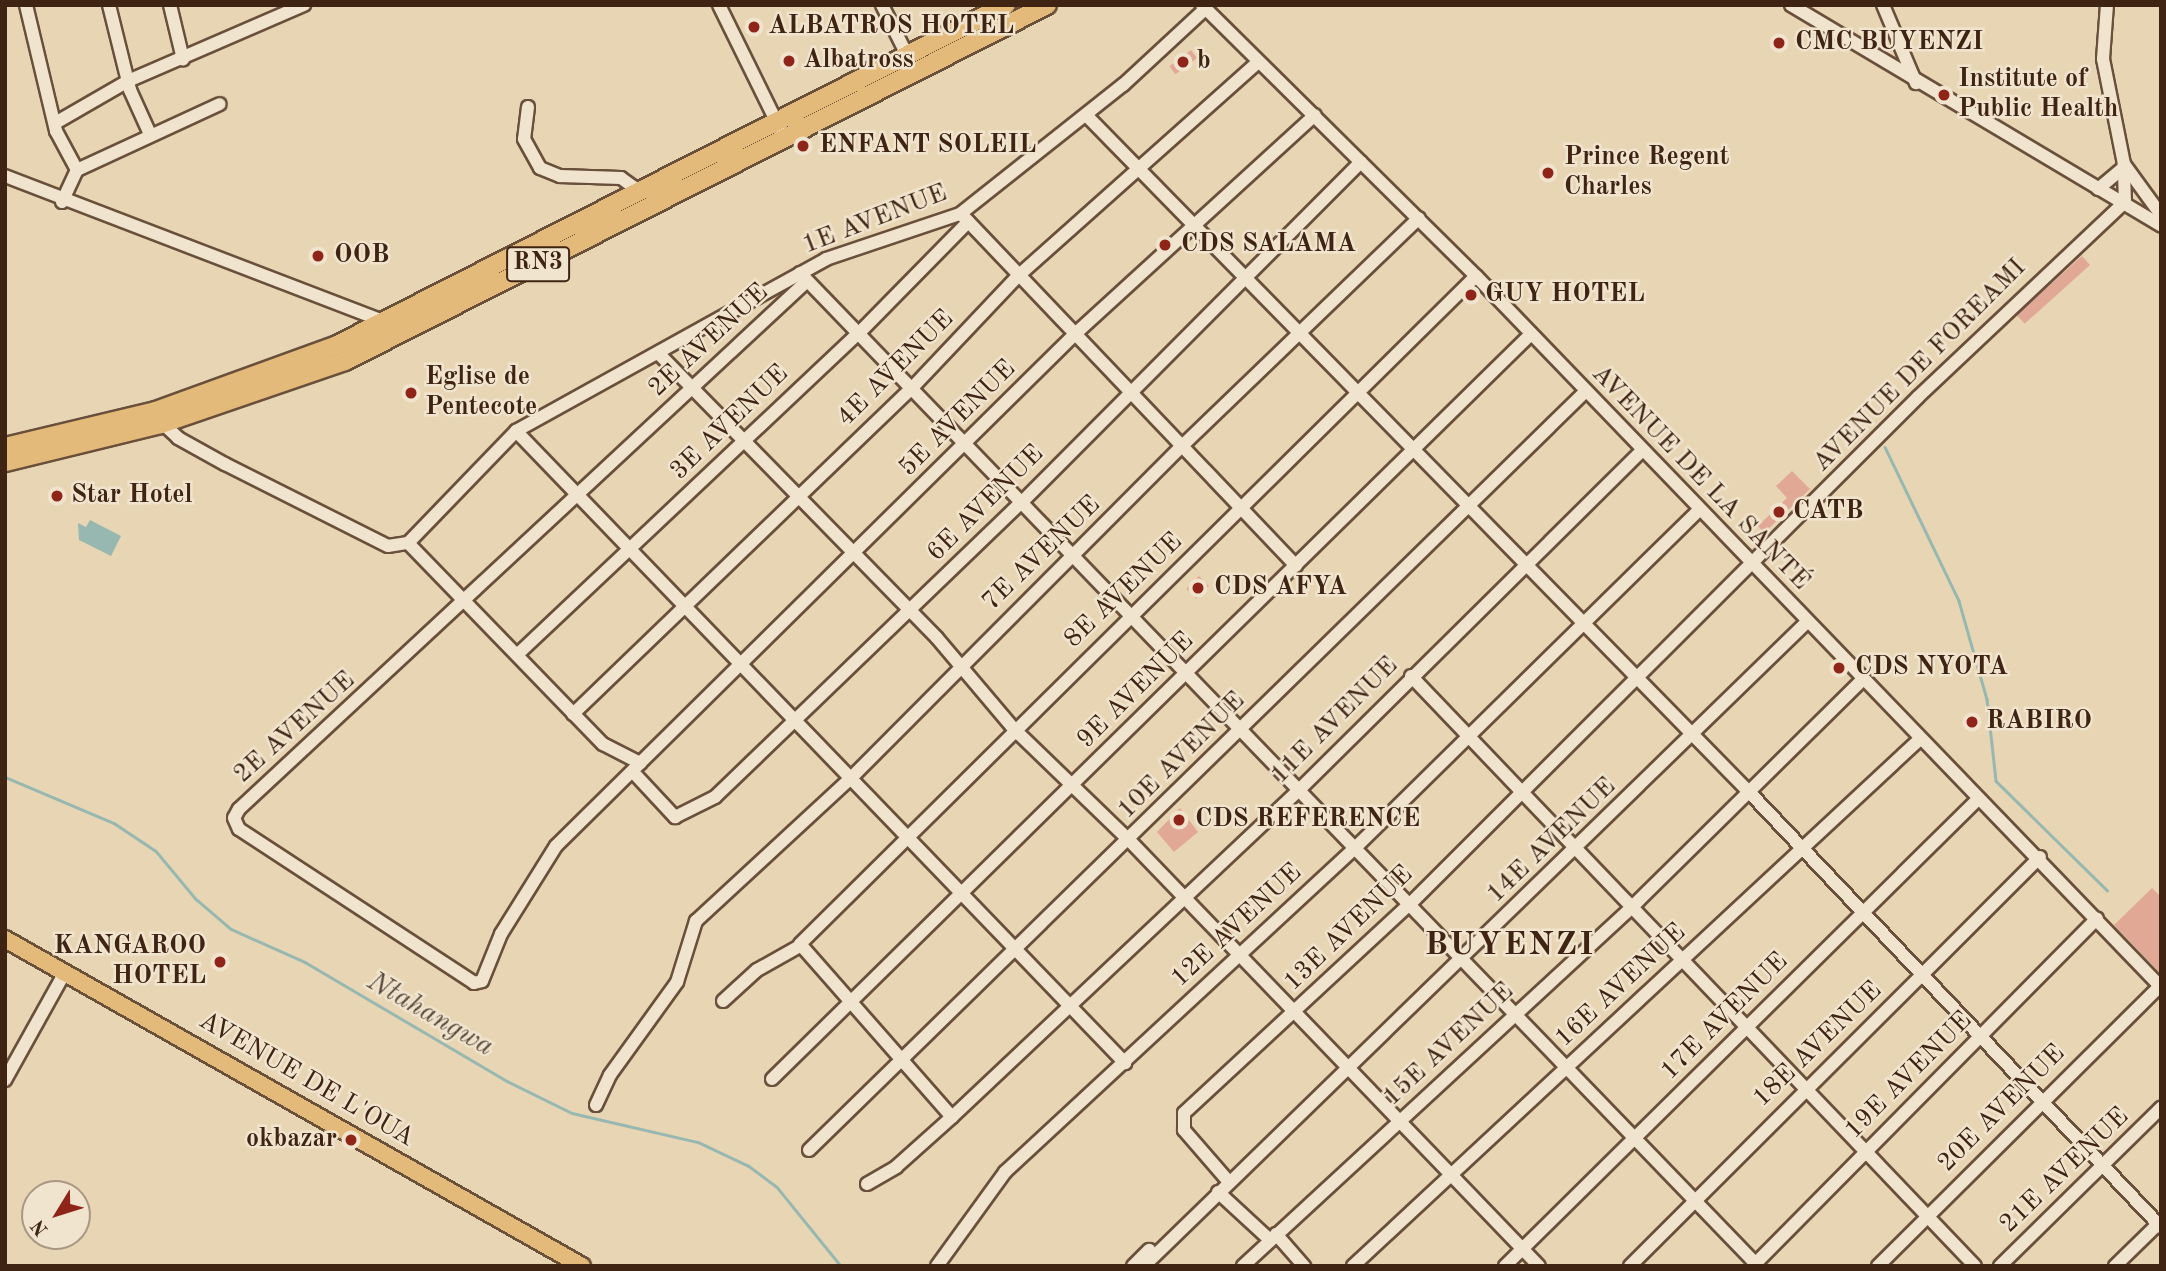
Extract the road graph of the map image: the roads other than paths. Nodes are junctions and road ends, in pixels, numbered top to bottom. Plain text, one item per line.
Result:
1 (26, 5) edge
2 (109, 5) edge
3 (170, 5) edge
4 (719, 5) edge
5 (882, 5) edge
6 (1006, 5) edge
7 (1047, 5) edge
8 (1791, 5) edge
9 (1883, 5) edge
10 (2107, 5) edge
11 (301, 6) edge
12 (1204, 7) edge
13 (1014, 24) junction
14 (908, 57) junction
15 (183, 58) junction
16 (1258, 62) junction
17 (128, 81) junction
18 (1916, 83) junction
19 (220, 104) dead end
20 (528, 107) dead end
21 (1086, 115) junction
22 (1315, 115) junction
23 (57, 122) junction
24 (781, 130) junction
25 (150, 135) junction
26 (1361, 162) junction
27 (2124, 166) junction
28 (77, 170) junction
29 (1140, 171) junction
30 (5, 176) edge
31 (2098, 188) junction
32 (640, 192) junction
33 (62, 202) junction
34 (2125, 202) junction
35 (2161, 215) edge
36 (964, 218) junction
37 (1419, 218) junction
38 (2161, 226) edge
39 (1197, 227) junction
40 (1018, 276) junction
41 (1476, 276) junction
42 (803, 277) junction
43 (1246, 280) junction
44 (387, 323) junction
45 (412, 329) junction
46 (859, 332) junction
47 (1298, 334) junction
48 (1531, 334) junction
49 (1074, 335) junction
50 (659, 354) junction
51 (695, 386) junction
52 (912, 388) junction
53 (1128, 391) junction
54 (1586, 392) junction
55 (1356, 393) junction
56 (158, 417) junction
57 (516, 431) junction
58 (745, 438) junction
59 (967, 443) junction
60 (5, 447) edge
61 (1181, 447) junction
62 (1411, 450) junction
63 (1642, 450) junction
64 (5, 462) edge
65 (575, 495) junction
66 (800, 496) junction
67 (1023, 502) junction
68 (1467, 507) junction
69 (1240, 508) junction
70 (1699, 510) junction
71 (408, 543) junction
72 (630, 551) junction
73 (854, 555) junction
74 (1075, 557) junction
75 (1523, 564) junction
76 (1750, 564) junction
77 (1296, 566) junction
78 (467, 600) junction
79 (688, 608) junction
80 (911, 611) junction
81 (1134, 616) junction
82 (1807, 621) junction
83 (1581, 623) junction
84 (519, 653) junction
85 (743, 663) junction
86 (961, 665) junction
87 (1188, 672) junction
88 (1411, 676) junction
89 (1634, 679) junction
90 (1863, 679) junction
91 (573, 714) junction
92 (797, 722) junction
93 (1014, 729) junction
94 (1240, 732) junction
95 (1693, 735) junction
96 (1469, 736) junction
97 (1920, 739) junction
98 (636, 767) junction
99 (850, 779) junction
100 (1073, 785) junction
101 (1299, 790) junction
102 (1520, 792) junction
103 (1750, 793) junction
104 (1977, 800) junction
105 (905, 836) junction
106 (1129, 840) junction
107 (1355, 848) junction
108 (1802, 849) junction
109 (1574, 852) junction
110 (2040, 857) junction
111 (961, 893) junction
112 (1184, 898) junction
113 (1412, 902) junction
114 (1630, 909) junction
115 (1862, 914) junction
116 (2097, 918) junction
117 (5, 939) edge
118 (801, 943) junction
119 (1013, 948) junction
120 (1239, 955) junction
121 (1464, 957) junction
122 (1679, 962) junction
123 (65, 972) junction
124 (1920, 978) junction
125 (2160, 987) edge
126 (723, 1001) dead end
127 (848, 1004) junction
128 (1070, 1004) junction
129 (1295, 1012) junction
130 (1517, 1013) junction
131 (1750, 1025) junction
132 (1978, 1040) junction
133 (899, 1061) junction
134 (1125, 1063) junction
135 (1568, 1067) junction
136 (1350, 1069) junction
137 (772, 1079) dead end
138 (5, 1080) edge
139 (1805, 1088) junction
140 (2038, 1103) junction
141 (596, 1105) dead end
142 (2161, 1108) edge
143 (952, 1117) junction
144 (1400, 1121) junction
145 (1635, 1137) junction
146 (808, 1150) dead end
147 (1866, 1150) junction
148 (2103, 1166) junction
149 (1451, 1175) junction
150 (1226, 1179) junction
151 (866, 1184) dead end
152 (1218, 1192) junction
153 (1695, 1200) junction
154 (1928, 1216) junction
155 (2160, 1224) edge
156 (1273, 1237) junction
157 (1522, 1249) junction
158 (1756, 1265) edge
159 (582, 1266) edge
160 (937, 1266) edge
161 (1133, 1266) edge
162 (1144, 1266) edge
163 (1243, 1266) edge
164 (1304, 1266) edge
165 (1353, 1266) edge
166 (1505, 1266) edge
167 (1539, 1266) edge
168 (1630, 1266) edge
169 (1878, 1266) edge
170 (1975, 1266) edge
171 (2000, 1266) edge
172 (2115, 1266) edge

1 - 23 street
2 - 17 street
3 - 15 street
4 - 24 street
5 - 14 street
6 - 13 street
6 - 14 highway, RN3
7 - 13 highway, RN3
8 - 18 street
9 - 18 street
10 - 27 street
11 - 15 street
12 - 16 street, AVENUE DE LA SANTÉ
12 - 21 street, 1E AVENUE
13 - 24 highway, RN3
14 - 24 highway, RN3
15 - 17 street
16 - 22 street, AVENUE DE LA SANTÉ
16 - 29 street, 4E AVENUE
17 - 23 street
17 - 25 street
18 - 31 street
19 - 25 street
20 - 32 street
21 - 29 street
21 - 36 street, 1E AVENUE
22 - 26 street, AVENUE DE LA SANTÉ
22 - 39 street, 5E AVENUE
23 - 28 street
24 - 32 highway, RN3
24 - 45 highway, RN3
25 - 28 street
26 - 37 street, AVENUE DE LA SANTÉ
26 - 43 street, 6E AVENUE
27 - 31 street
27 - 34 street
27 - 35 street
28 - 33 street
29 - 39 street
29 - 40 street, 4E AVENUE
30 - 33 street
31 - 34 street
32 - 44 highway, RN3
33 - 44 street
34 - 38 street
34 - 76 street, AVENUE DE FOREAMI
36 - 40 street
36 - 42 street, 1E AVENUE
36 - 46 street, 3E AVENUE
37 - 41 street, AVENUE DE LA SANTÉ
37 - 47 street, 7E AVENUE
39 - 43 street
39 - 49 street, 5E AVENUE
40 - 49 street
40 - 52 street, 4E AVENUE
41 - 48 street, AVENUE DE LA SANTÉ
41 - 55 street, 8E AVENUE
42 - 46 street
42 - 50 street, 1E AVENUE
42 - 51 street, 2E AVENUE
43 - 47 street
43 - 53 street, 6E AVENUE
44 - 45 street
44 - 56 highway, RN3
45 - 56 highway, RN3
46 - 52 street
46 - 58 street, 3E AVENUE
47 - 55 street
47 - 61 street, 7E AVENUE
48 - 54 street, AVENUE DE LA SANTÉ
48 - 62 street, 9E AVENUE
49 - 53 street
49 - 59 street, 5E AVENUE
50 - 51 street
50 - 57 street, 1E AVENUE
51 - 58 street
51 - 65 street, 2E AVENUE
52 - 59 street
52 - 66 street, 4E AVENUE
53 - 61 street
53 - 67 street, 6E AVENUE
54 - 63 street, AVENUE DE LA SANTÉ
54 - 68 street, 10E AVENUE
55 - 62 street
55 - 69 street, 8E AVENUE
56 - 60 highway, RN3
56 - 64 highway, RN3
56 - 71 street
57 - 65 street
57 - 71 street, 1E AVENUE
58 - 66 street
58 - 72 street, 3E AVENUE
59 - 67 street
59 - 73 street, 5E AVENUE
61 - 69 street
61 - 74 street, 7E AVENUE
62 - 68 street
62 - 77 street, 9E AVENUE
63 - 70 street, AVENUE DE LA SANTÉ
63 - 75 street, 11E AVENUE
65 - 72 street
65 - 78 street, 2E AVENUE
66 - 73 street
66 - 79 street, 4E AVENUE
67 - 74 street
67 - 80 street, 6E AVENUE
68 - 75 street
68 - 94 street, 10E AVENUE
69 - 77 street
69 - 81 street, 8E AVENUE
70 - 76 street, AVENUE DE LA SANTÉ
70 - 83 street, 12E AVENUE
71 - 78 street
72 - 79 street
72 - 84 street, 3E AVENUE
73 - 80 street
73 - 85 street, 5E AVENUE
74 - 81 street
74 - 86 street, 7E AVENUE
75 - 83 street
75 - 88 street, 11E AVENUE
76 - 82 street, AVENUE DE LA SANTÉ
76 - 89 street, 13E AVENUE
77 - 87 street, 9E AVENUE
78 - 84 street
78 - 98 street, 2E AVENUE
79 - 85 street
79 - 91 street, 4E AVENUE
80 - 86 street
80 - 92 street, 6E AVENUE
81 - 87 street
81 - 93 street, 8E AVENUE
82 - 90 street, AVENUE DE LA SANTÉ
82 - 95 street, 14E AVENUE
83 - 89 street
83 - 96 street, 12E AVENUE
84 - 91 street
85 - 92 street
85 - 98 street, 5E AVENUE
86 - 93 street
86 - 99 street, 7E AVENUE
87 - 94 street
87 - 100 street, 9E AVENUE
88 - 96 street
88 - 101 street, 11E AVENUE
89 - 95 street
89 - 102 street, 13E AVENUE
90 - 97 street, AVENUE DE LA SANTÉ
90 - 103 street, 15E AVENUE
91 - 98 street
92 - 98 street, 6E AVENUE
92 - 99 street
93 - 100 street
93 - 105 street, 8E AVENUE
94 - 101 street
94 - 106 street, 10E AVENUE
95 - 103 street
95 - 109 street, 14E AVENUE
96 - 102 street
96 - 107 street, 12E AVENUE
97 - 104 street, AVENUE DE LA SANTÉ
97 - 108 street, 16E AVENUE
99 - 105 street
99 - 141 street, 7E AVENUE
100 - 106 street
100 - 111 street, 9E AVENUE
101 - 107 street
101 - 112 street, 11E AVENUE
102 - 109 street
102 - 113 street, 13E AVENUE
103 - 108 street
103 - 114 street, 15E AVENUE
104 - 110 street, AVENUE DE LA SANTÉ
104 - 115 street, 17E AVENUE
105 - 111 street
105 - 118 street, 8E AVENUE
106 - 112 street
106 - 119 street, 10E AVENUE
107 - 113 street
107 - 120 street, 12E AVENUE
108 - 115 street
108 - 122 street, 16E AVENUE
109 - 114 street
109 - 121 street, 14E AVENUE
110 - 116 street, AVENUE DE LA SANTÉ
110 - 124 street, 18E AVENUE
111 - 119 street
111 - 127 street, 9E AVENUE
112 - 120 street
112 - 128 street, 11E AVENUE
113 - 121 street
113 - 129 street, 13E AVENUE
114 - 122 street
114 - 130 street, 15E AVENUE
115 - 124 street
115 - 131 street, 17E AVENUE
116 - 125 street, AVENUE DE LA SANTÉ
116 - 132 street, 19E AVENUE
117 - 123 main road, AVENUE DE L'OUA
118 - 126 street, 8E AVENUE
118 - 127 street
119 - 128 street
119 - 133 street, 10E AVENUE
120 - 129 street
120 - 134 street, 12E AVENUE
121 - 130 street
121 - 136 street, 14E AVENUE
122 - 131 street
122 - 135 street, 16E AVENUE
123 - 138 street
123 - 159 main road, AVENUE DE L'OUA
124 - 132 street
124 - 139 street, 18E AVENUE
125 - 140 street, 20E AVENUE
127 - 133 street
127 - 137 street, 9E AVENUE
128 - 134 street
128 - 143 street, 11E AVENUE
129 - 136 street
129 - 150 street, 13E AVENUE
130 - 135 street
130 - 144 street, 15E AVENUE
131 - 139 street
131 - 145 street, 17E AVENUE
132 - 140 street
132 - 147 street, 19E AVENUE
133 - 143 street
133 - 146 street, 10E AVENUE
134 - 160 street, 12E AVENUE
135 - 145 street
135 - 149 street, 16E AVENUE
136 - 144 street
136 - 150 street, 14E AVENUE
139 - 147 street
139 - 153 street, 18E AVENUE
140 - 148 street
140 - 154 street, 20E AVENUE
142 - 148 street, 21E AVENUE
143 - 151 street, 11E AVENUE
144 - 149 street
144 - 156 street, 15E AVENUE
145 - 153 street
145 - 157 street, 17E AVENUE
147 - 154 street
147 - 158 street, 19E AVENUE
148 - 155 street
148 - 171 street, 21E AVENUE
149 - 157 street
149 - 165 street, 16E AVENUE
150 - 152 street, 14E AVENUE
150 - 161 street
152 - 156 street
152 - 162 street, 14E AVENUE
153 - 158 street
153 - 168 street, 18E AVENUE
154 - 169 street, 20E AVENUE
154 - 170 street
155 - 172 street
156 - 163 street, 15E AVENUE
156 - 164 street
157 - 166 street, 17E AVENUE
157 - 167 street

